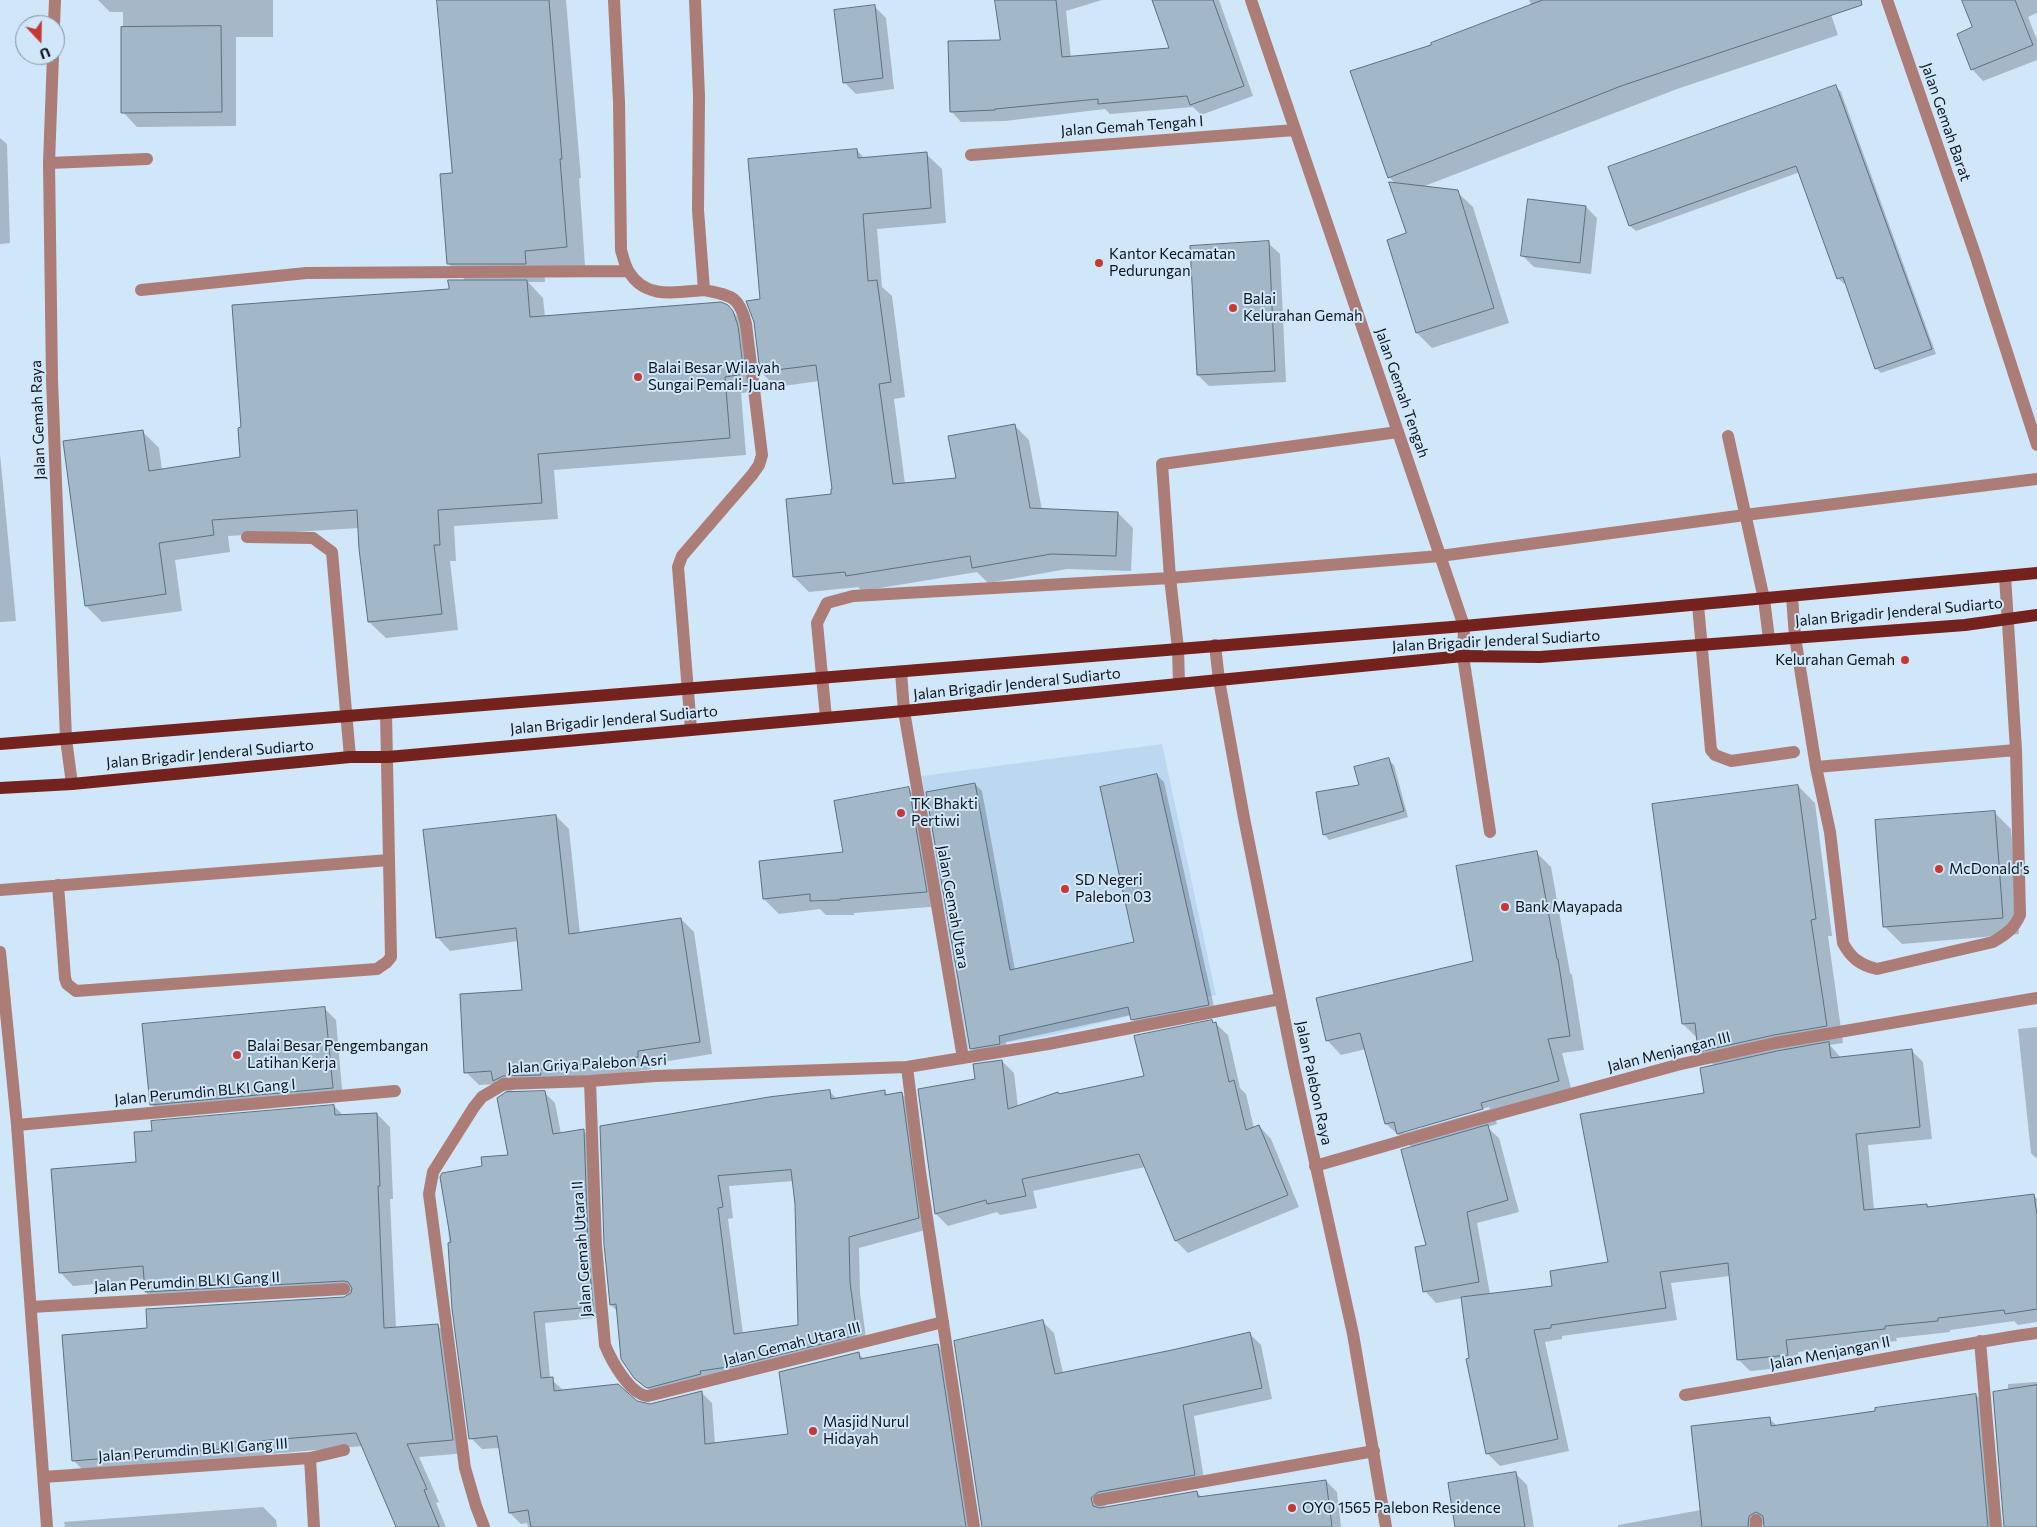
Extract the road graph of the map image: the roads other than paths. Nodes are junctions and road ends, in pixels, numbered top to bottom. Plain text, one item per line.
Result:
1 (55, 0) edge
2 (614, 0) edge
3 (695, 0) edge
4 (1251, 0) edge
5 (1887, 0) edge
6 (54, 15) edge
7 (53, 65) edge
8 (1295, 130) junction
9 (971, 155) dead end
10 (147, 159) dead end
11 (49, 163) junction
12 (628, 271) junction
13 (141, 290) dead end
14 (704, 290) junction
15 (1398, 432) junction
16 (1728, 436) dead end
17 (2037, 445) edge
18 (2037, 479) edge
19 (1745, 515) junction
20 (248, 537) dead end
21 (1440, 556) junction
22 (2037, 574) edge
23 (2005, 576) junction
24 (1170, 578) junction
25 (1792, 596) junction
26 (1764, 598) junction
27 (1698, 605) junction
28 (2037, 615) edge
29 (2008, 620) junction
30 (1464, 626) junction
31 (1796, 637) junction
32 (1769, 638) junction
33 (1702, 644) junction
34 (1215, 645) junction
35 (1178, 648) junction
36 (1463, 656) junction
37 (901, 672) junction
38 (823, 678) junction
39 (1219, 680) junction
40 (1179, 684) junction
41 (689, 689) junction
42 (904, 711) junction
43 (386, 713) junction
44 (346, 717) junction
45 (826, 718) junction
46 (691, 729) junction
47 (66, 738) junction
48 (0, 744) edge
49 (2016, 750) junction
50 (1794, 752) dead end
51 (350, 757) junction
52 (388, 757) junction
53 (1816, 766) junction
54 (72, 784) junction
55 (0, 788) edge
56 (1490, 832) dead end
57 (389, 860) junction
58 (58, 885) junction
59 (0, 890) edge
60 (0, 952) edge
61 (2037, 998) edge
62 (1280, 999) junction
63 (963, 1058) junction
64 (907, 1067) junction
65 (590, 1081) junction
66 (395, 1091) dead end
67 (18, 1125) junction
68 (1315, 1166) junction
69 (344, 1289) dead end
70 (30, 1307) junction
71 (943, 1322) junction
72 (2037, 1333) edge
73 (1980, 1341) junction
74 (1685, 1395) dead end
75 (648, 1396) joint
76 (344, 1450) dead end
77 (1374, 1451) junction
78 (310, 1458) junction
79 (44, 1477) junction
80 (1099, 1500) dead end
81 (47, 1527) edge
82 (314, 1527) edge
83 (484, 1527) edge
84 (974, 1527) edge
85 (1386, 1527) edge
86 (1996, 1527) edge

1 - 6 street
2 - 12 street
3 - 14 street
4 - 8 street, Jalan Gemah Tengah
5 - 17 street, Jalan Gemah Barat
7 - 11 street, Jalan Gemah Raya
8 - 9 street, Jalan Gemah Tengah I
8 - 15 street, Jalan Gemah Tengah
10 - 11 street
11 - 47 street, Jalan Gemah Raya
12 - 13 street
12 - 14 street
14 - 41 street
15 - 21 street, Jalan Gemah Tengah
15 - 24 street
16 - 19 street
18 - 19 street
19 - 21 street
19 - 26 street
20 - 44 street
21 - 24 street
21 - 30 street, Jalan Gemah Tengah
22 - 23 main road, Jalan Brigadir Jenderal Sudiarto
23 - 25 main road, Jalan Brigadir Jenderal Sudiarto
23 - 29 street
24 - 35 street
24 - 38 street
25 - 26 main road, Jalan Brigadir Jenderal Sudiarto
25 - 31 street
26 - 27 main road, Jalan Brigadir Jenderal Sudiarto
26 - 32 street
27 - 30 main road, Jalan Brigadir Jenderal Sudiarto
27 - 33 street
28 - 29 main road, Jalan Brigadir Jenderal Sudiarto
29 - 31 main road, Jalan Brigadir Jenderal Sudiarto
29 - 49 street
30 - 34 main road, Jalan Brigadir Jenderal Sudiarto
30 - 36 street
31 - 32 main road, Jalan Brigadir Jenderal Sudiarto
31 - 53 street
32 - 33 main road, Jalan Brigadir Jenderal Sudiarto
33 - 36 main road, Jalan Brigadir Jenderal Sudiarto
33 - 50 street
34 - 35 main road, Jalan Brigadir Jenderal Sudiarto
34 - 39 street, Jalan Palebon Raya
35 - 37 main road, Jalan Brigadir Jenderal Sudiarto
35 - 40 street
36 - 39 main road, Jalan Brigadir Jenderal Sudiarto
36 - 56 street
37 - 38 main road, Jalan Brigadir Jenderal Sudiarto
37 - 42 street, Jalan Gemah Utara
38 - 41 main road, Jalan Brigadir Jenderal Sudiarto
38 - 45 street
39 - 40 main road, Jalan Brigadir Jenderal Sudiarto
39 - 62 street, Jalan Palebon Raya
40 - 42 main road, Jalan Brigadir Jenderal Sudiarto
41 - 43 main road, Jalan Brigadir Jenderal Sudiarto
41 - 46 street
42 - 45 main road, Jalan Brigadir Jenderal Sudiarto
42 - 63 street, Jalan Gemah Utara
43 - 44 main road, Jalan Brigadir Jenderal Sudiarto
43 - 52 street
44 - 47 main road, Jalan Brigadir Jenderal Sudiarto
44 - 51 street
45 - 46 main road, Jalan Brigadir Jenderal Sudiarto
46 - 52 main road, Jalan Brigadir Jenderal Sudiarto
47 - 48 main road, Jalan Brigadir Jenderal Sudiarto
47 - 54 street, Jalan Gemah Raya
49 - 53 street
49 - 53 street
51 - 52 main road, Jalan Brigadir Jenderal Sudiarto
51 - 54 main road, Jalan Brigadir Jenderal Sudiarto
52 - 57 street
54 - 55 main road, Jalan Brigadir Jenderal Sudiarto
57 - 58 street
57 - 58 street
58 - 59 street
60 - 67 street
61 - 68 street, Jalan Menjangan III
62 - 63 street, Jalan Griya Palebon Asri
62 - 68 street, Jalan Palebon Raya
63 - 64 street, Jalan Griya Palebon Asri
64 - 65 street, Jalan Griya Palebon Asri
64 - 71 street
65 - 75 street, Jalan Gemah Utara II
65 - 83 street, Jalan Griya Palebon Asri
66 - 67 street, Jalan Perumdin BLKI Gang I
67 - 70 street
68 - 77 street, Jalan Palebon Raya
69 - 70 street, Jalan Perumdin BLKI Gang II
70 - 79 street
71 - 75 street, Jalan Gemah Utara III
71 - 84 street
72 - 73 street, Jalan Menjangan II
73 - 74 street, Jalan Menjangan II
73 - 86 street
76 - 78 street, Jalan Perumdin BLKI Gang III
77 - 80 street
77 - 85 street, Jalan Palebon Raya
78 - 79 street, Jalan Perumdin BLKI Gang III
78 - 82 street
79 - 81 street

